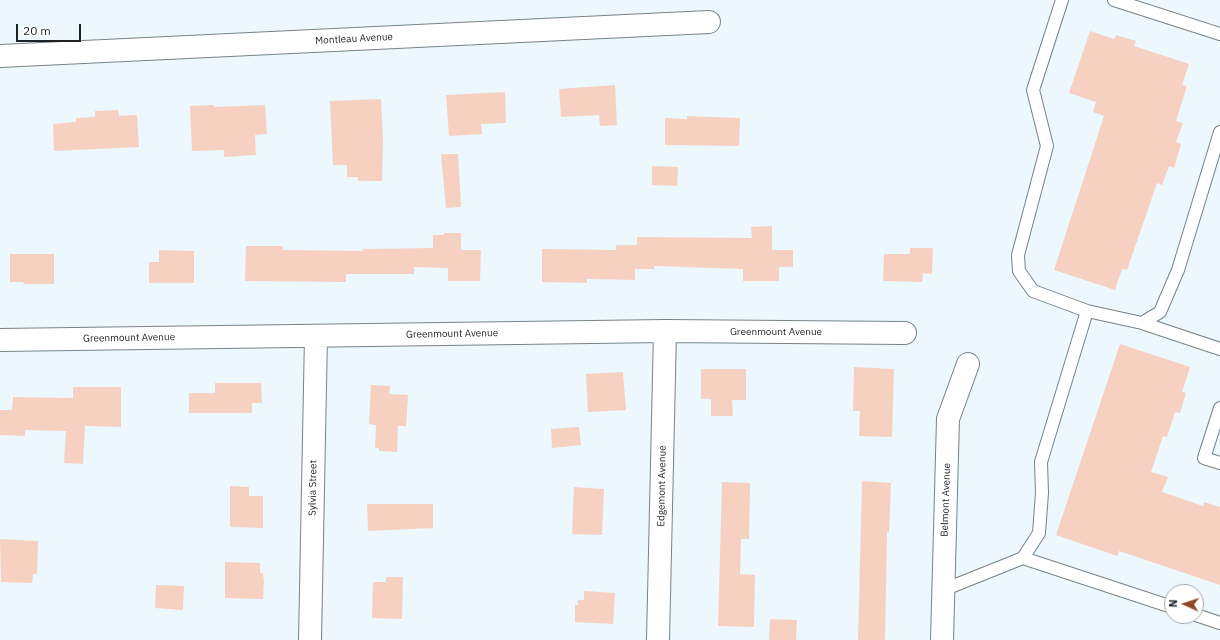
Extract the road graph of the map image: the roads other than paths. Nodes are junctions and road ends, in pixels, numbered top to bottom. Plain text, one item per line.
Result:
1 (1062, 0) edge
2 (1114, 0) edge
3 (709, 22) dead end
4 (1220, 34) edge
5 (0, 56) edge
6 (1220, 132) edge
7 (1216, 157) edge
8 (1087, 311) junction
9 (1142, 323) junction
10 (665, 331) junction
11 (905, 333) dead end
12 (316, 336) junction
13 (0, 340) edge
14 (1220, 349) edge
15 (968, 364) dead end
16 (1220, 408) edge
17 (1220, 463) edge
18 (1023, 558) junction
19 (943, 590) junction
20 (1164, 604) edge
21 (1204, 618) edge
22 (1220, 623) edge
23 (310, 640) edge
24 (658, 640) edge
25 (942, 640) edge

1 - 8 lane
2 - 4 lane
3 - 5 street, Montleau Avenue
6 - 7 lane
7 - 9 lane
8 - 9 lane
8 - 18 lane
9 - 14 lane
10 - 11 street, Greenmount Avenue
10 - 12 street, Greenmount Avenue
10 - 24 street, Edgemont Avenue
12 - 13 street, Greenmount Avenue
12 - 23 street, Sylvia Street
15 - 19 street, Belmont Avenue
16 - 17 lane
18 - 19 lane
18 - 20 lane
19 - 25 street, Belmont Avenue
21 - 22 lane

